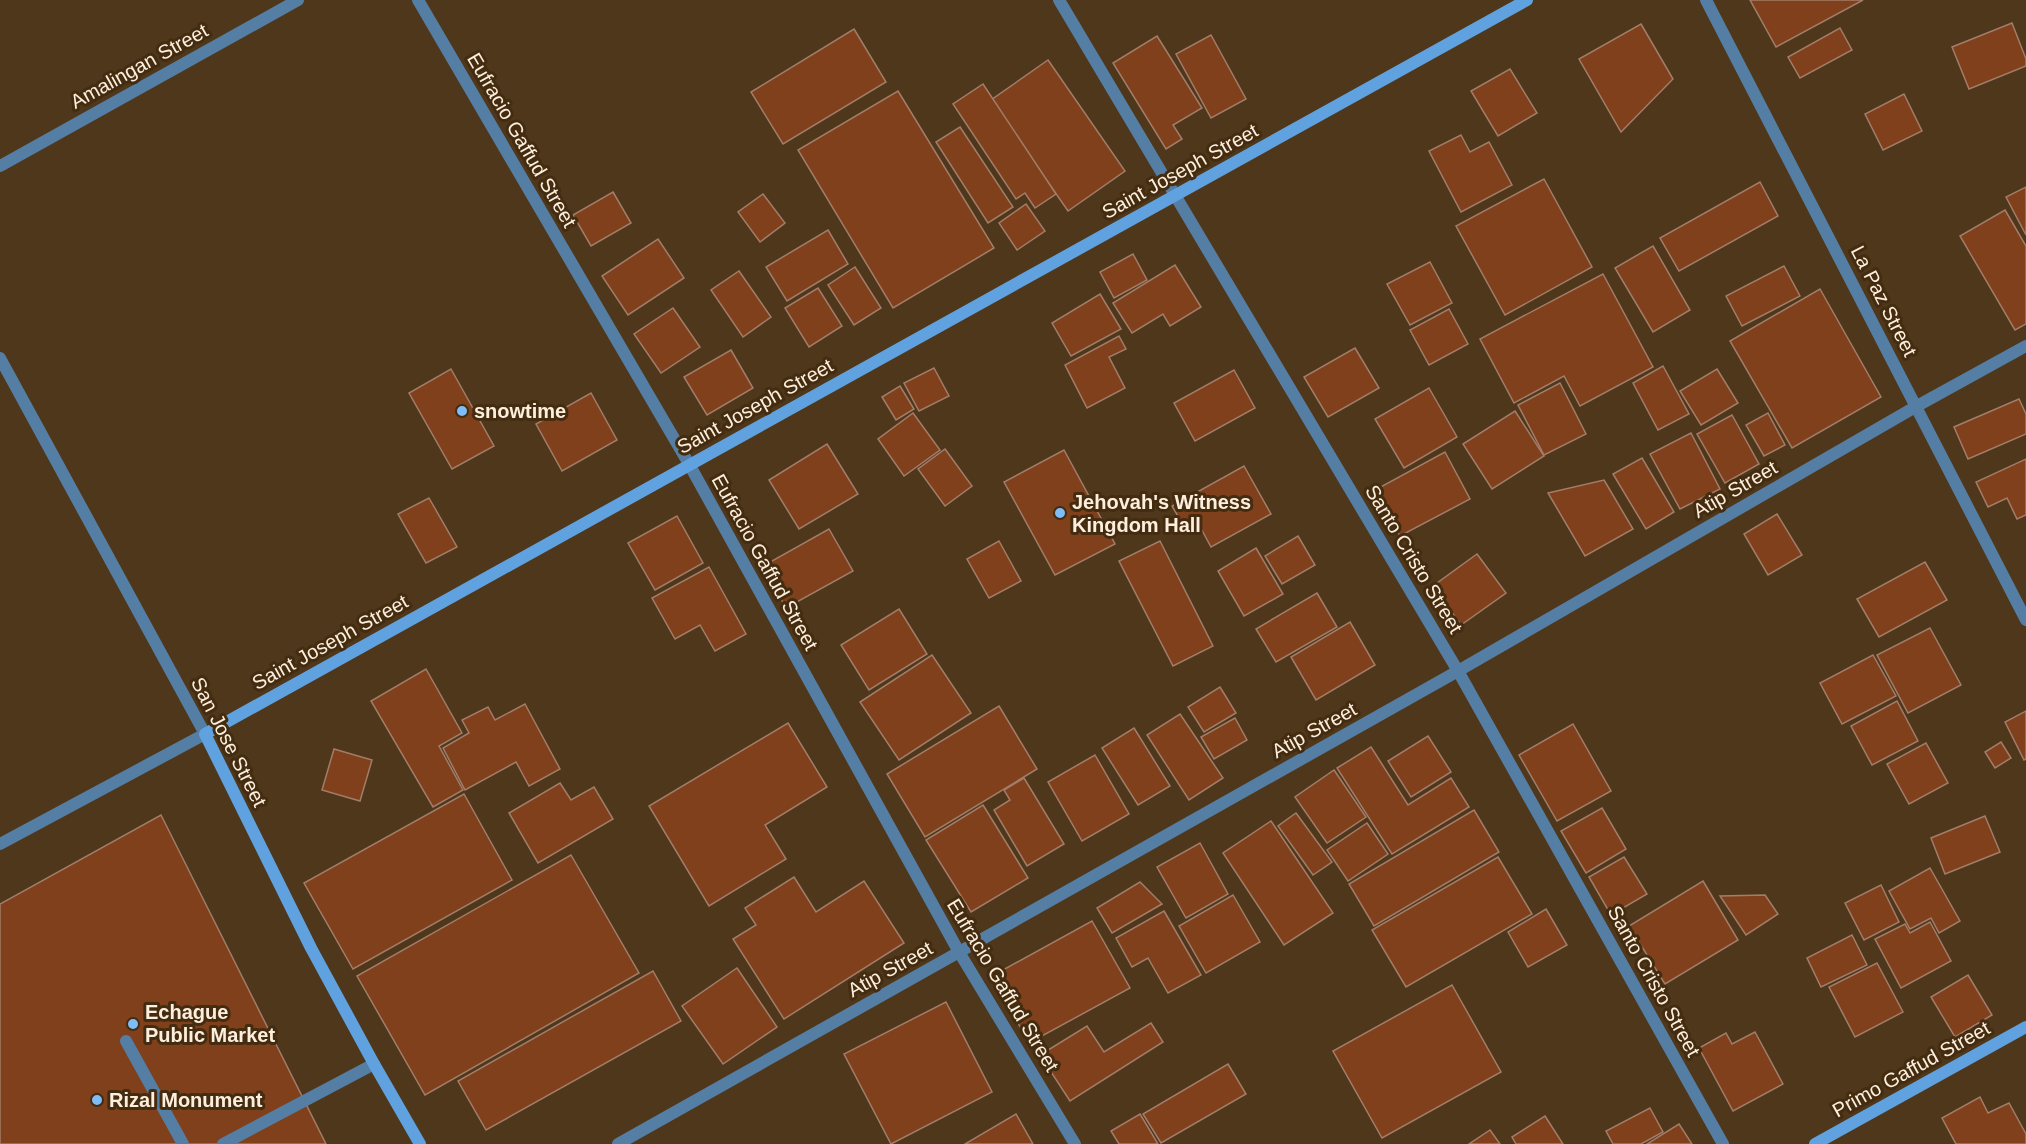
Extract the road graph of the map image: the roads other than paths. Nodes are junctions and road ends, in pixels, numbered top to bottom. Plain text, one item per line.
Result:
1 (298, 0) edge
2 (418, 0) edge
3 (1059, 0) edge
4 (1527, 0) edge
5 (1706, 0) edge
6 (0, 166) edge
7 (1176, 196) junction
8 (2026, 346) edge
9 (0, 358) edge
10 (1917, 406) junction
11 (689, 464) junction
12 (2026, 621) edge
13 (1458, 671) junction
14 (204, 734) junction
15 (0, 844) edge
16 (959, 952) junction
17 (2026, 1027) edge
18 (126, 1041) dead end
19 (374, 1064) junction
20 (183, 1144) edge
21 (223, 1144) edge
22 (420, 1144) edge
23 (618, 1144) edge
24 (1075, 1144) edge
25 (1723, 1144) edge
26 (1815, 1144) edge

1 - 6 street, Amalingan Street
2 - 11 street, Eufracio Gaffud Street
3 - 7 street, Santo Cristo Street
4 - 7 main road, Saint Joseph Street
5 - 10 street, La Paz Street
7 - 11 main road, Saint Joseph Street
7 - 13 street, Santo Cristo Street
8 - 10 street, Atip Street
9 - 14 street, San Jose Street
10 - 12 street, La Paz Street
10 - 13 street, Atip Street
11 - 14 main road, Saint Joseph Street
11 - 16 street, Eufracio Gaffud Street
13 - 16 street, Atip Street
13 - 25 street, Santo Cristo Street
14 - 15 street, Saint Joseph Street
14 - 19 main road, San Jose Street
16 - 23 street, Atip Street
16 - 24 street, Eufracio Gaffud Street
17 - 26 main road, Primo Gaffud Street
18 - 20 street
19 - 21 street
19 - 22 main road, San Jose Street

